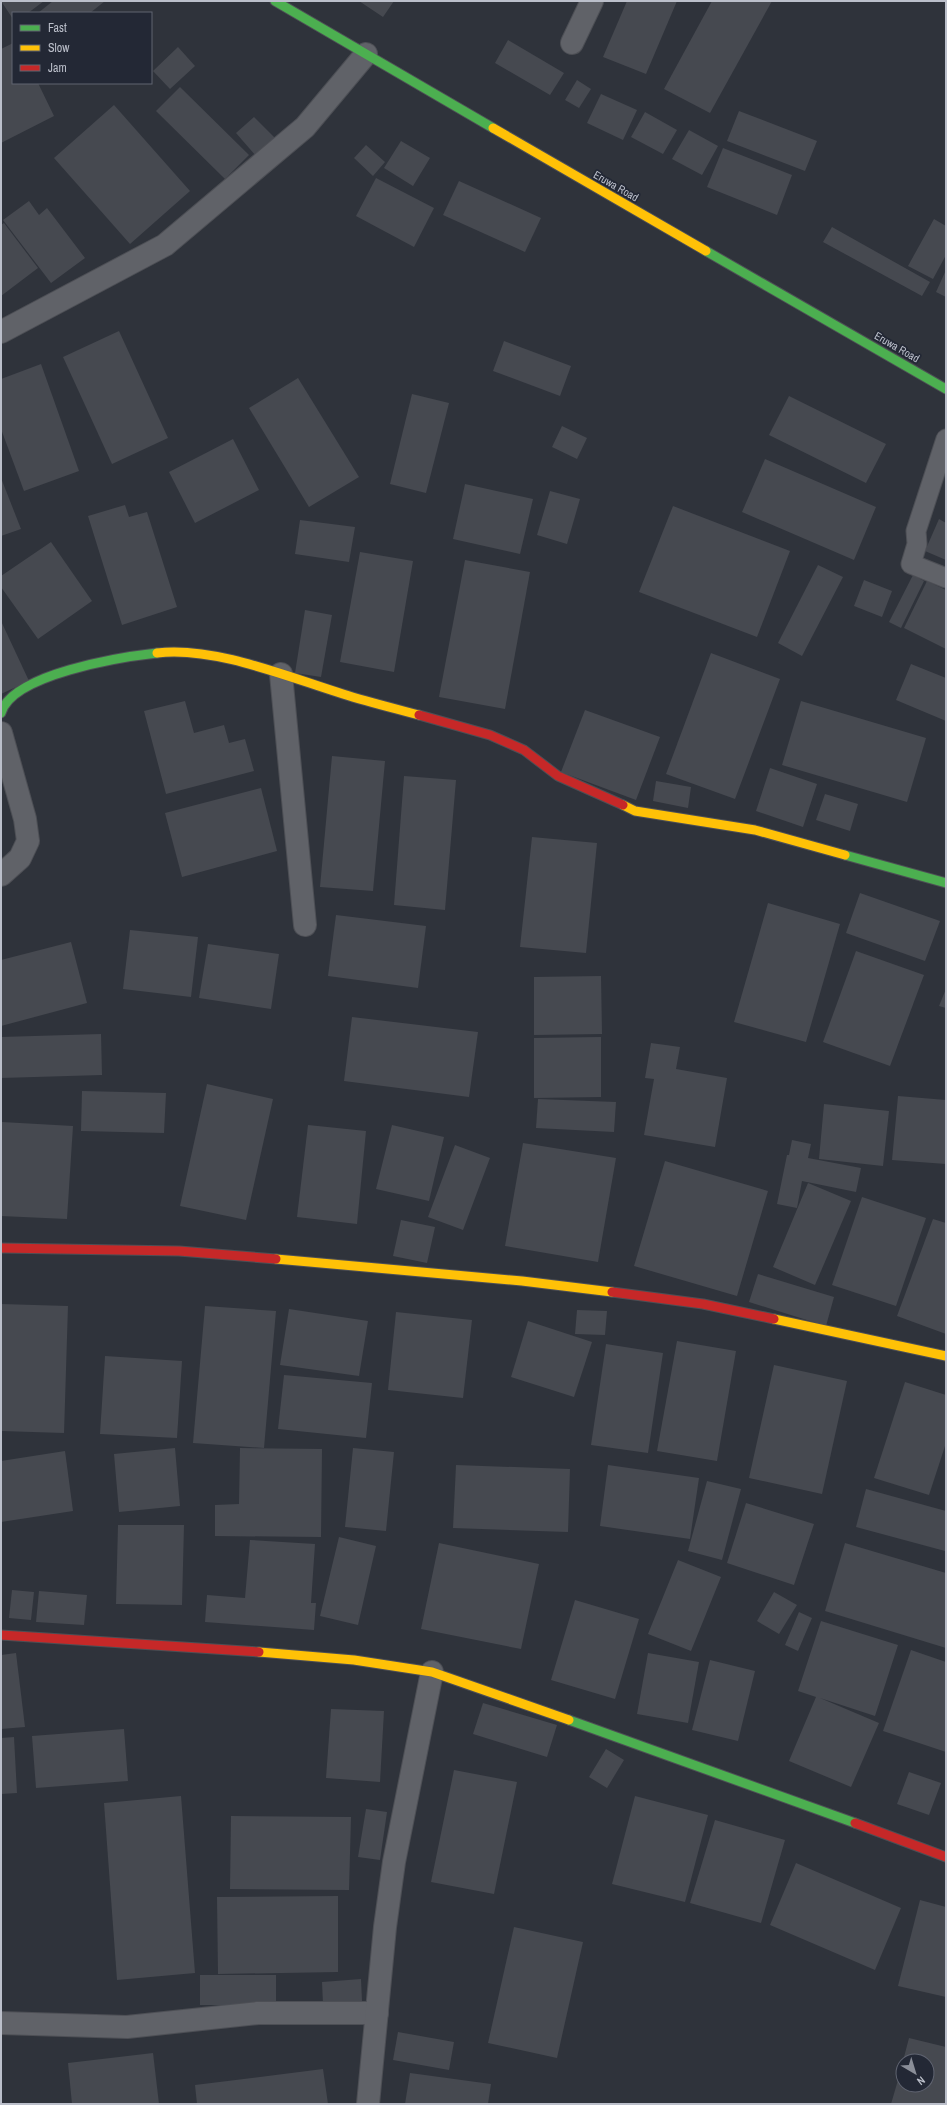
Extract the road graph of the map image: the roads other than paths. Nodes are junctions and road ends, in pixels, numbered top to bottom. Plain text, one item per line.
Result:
1 (275, 1) edge
2 (592, 1) edge
3 (572, 43) dead end
4 (366, 54) junction
5 (1, 332) edge
6 (946, 389) edge
7 (946, 439) edge
8 (940, 480) edge
9 (946, 578) edge
10 (281, 674) junction
11 (1, 713) edge
12 (1, 733) edge
13 (1, 875) edge
14 (946, 883) edge
15 (305, 925) dead end
16 (1, 1248) edge
17 (946, 1356) edge
18 (1, 1636) edge
19 (432, 1672) junction
20 (945, 1854) edge
21 (377, 2013) junction
22 (1, 2023) edge
23 (368, 2104) edge

1 - 4 street, Eruwa Road
2 - 3 street
4 - 5 street
4 - 6 street, Eruwa Road
7 - 8 lane
8 - 9 lane
10 - 11 street
10 - 14 street
10 - 15 street
12 - 13 street
16 - 17 street
18 - 19 street
19 - 20 street
19 - 21 street
21 - 22 street
21 - 23 street

